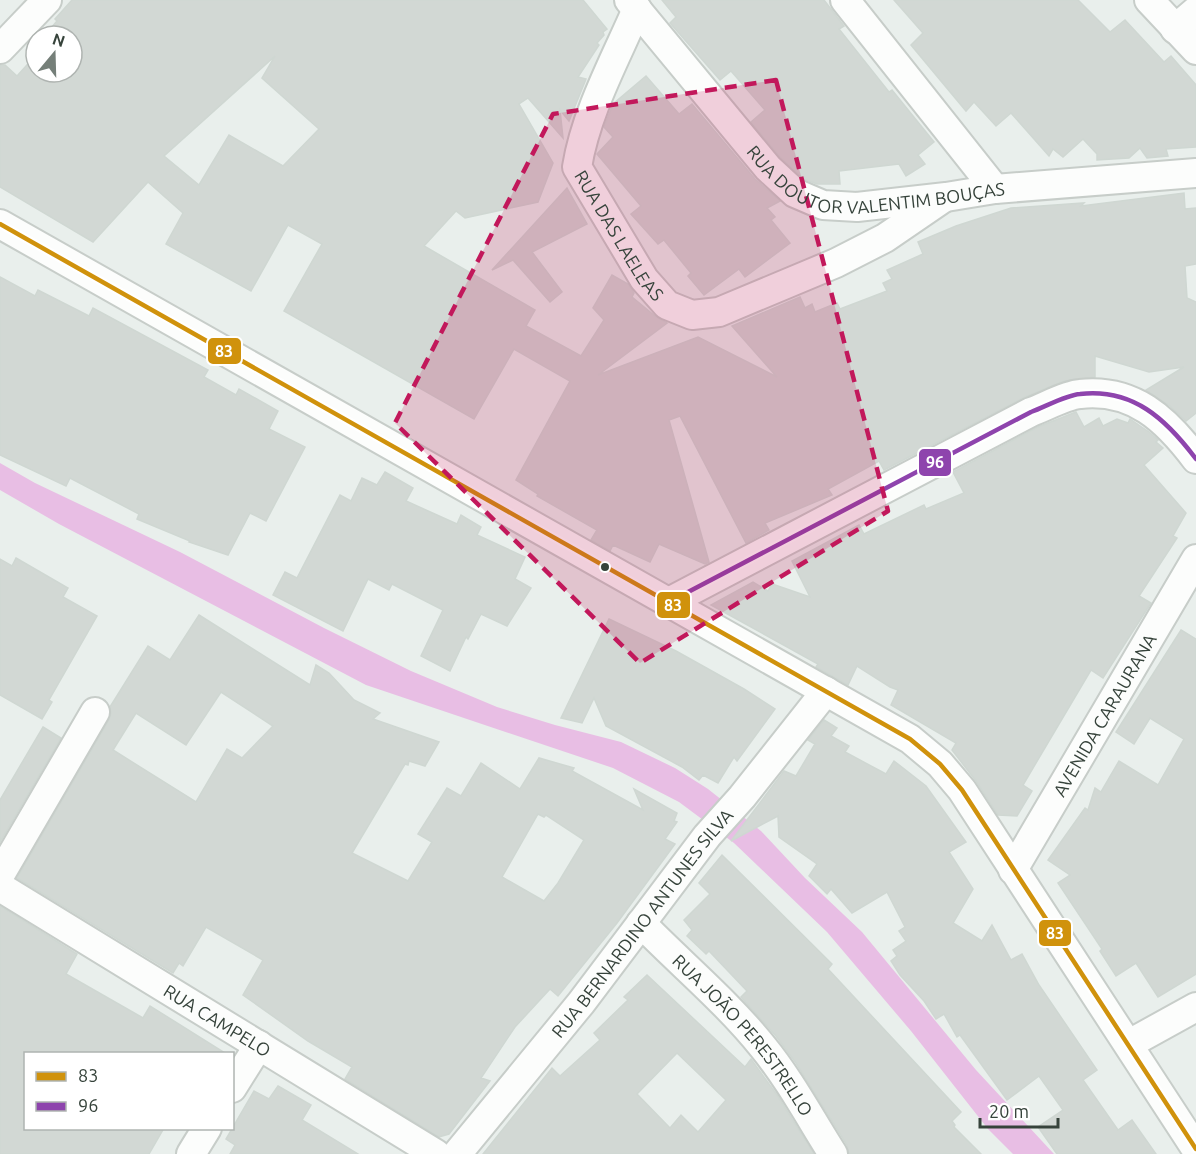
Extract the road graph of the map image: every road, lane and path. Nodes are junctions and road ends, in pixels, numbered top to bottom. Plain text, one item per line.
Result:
1 (47, 0) edge
2 (845, 0) edge
3 (1149, 0) edge
4 (633, 4) edge
5 (1196, 11) edge
6 (1174, 29) junction
7 (0, 49) edge
8 (1196, 50) edge
9 (1196, 173) edge
10 (995, 189) junction
11 (946, 197) junction
12 (0, 224) edge
13 (1196, 459) edge
14 (1196, 560) edge
15 (669, 602) junction
16 (826, 691) junction
17 (95, 712) dead end
18 (1013, 870) junction
19 (0, 876) edge
20 (0, 887) edge
21 (641, 923) junction
22 (1196, 1007) edge
23 (1129, 1044) junction
24 (259, 1046) junction
25 (234, 1085) edge
26 (206, 1130) edge
27 (1196, 1149) edge
28 (191, 1154) edge
29 (436, 1154) edge
30 (457, 1154) edge
31 (833, 1154) edge

1 - 7 street
2 - 10 street
3 - 6 street
4 - 11 street, RUA DOUTOR VALENTIM BOUÇAS
4 - 11 street, RUA DAS LAELEAS
5 - 6 street
6 - 8 street
9 - 10 street, RUA DOUTOR VALENTIM BOUÇAS
10 - 11 street, RUA DOUTOR VALENTIM BOUÇAS
12 - 15 street
13 - 15 street
14 - 18 street, AVENIDA CARAURANA
15 - 16 street
16 - 18 street
16 - 21 street, RUA BERNARDINO ANTUNES SILVA
17 - 19 street
18 - 23 street
20 - 24 street, RUA CAMPELO
21 - 30 street, RUA BERNARDINO ANTUNES SILVA
21 - 31 street, RUA JOÃO PERESTRELLO
22 - 23 street
23 - 27 street
24 - 25 street
24 - 29 street, RUA CAMPELO
26 - 28 street

